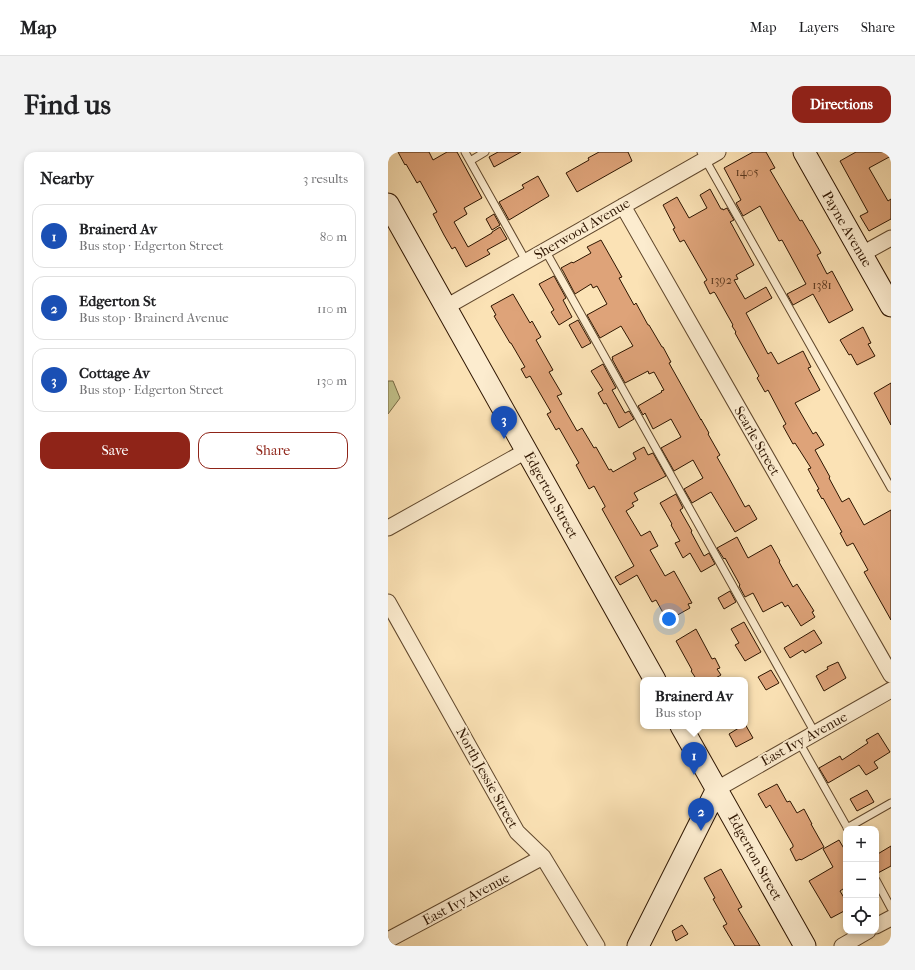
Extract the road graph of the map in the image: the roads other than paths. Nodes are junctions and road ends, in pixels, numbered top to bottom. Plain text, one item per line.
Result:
1 (465, 152) edge
2 (485, 152) edge
3 (718, 152) edge
4 (804, 152) edge
5 (703, 156) edge
6 (470, 160) junction
7 (388, 204) edge
8 (623, 206) junction
9 (891, 238) edge
10 (545, 250) junction
11 (862, 254) junction
12 (526, 261) junction
13 (891, 306) edge
14 (446, 307) junction
15 (526, 451) junction
16 (891, 488) edge
17 (388, 528) edge
18 (388, 602) edge
19 (891, 675) edge
20 (653, 677) edge
21 (891, 690) edge
22 (683, 729) edge
23 (815, 733) junction
24 (799, 742) junction
25 (717, 789) junction
26 (891, 803) edge
27 (845, 826) edge
28 (852, 826) edge
29 (543, 857) junction
30 (879, 886) edge
31 (891, 908) edge
32 (891, 918) edge
33 (879, 924) edge
34 (863, 934) edge
35 (388, 940) edge
36 (597, 946) edge
37 (638, 946) edge
38 (805, 946) edge
39 (842, 946) edge

1 - 6 lane
2 - 6 lane
3 - 5 street, Sherwood Avenue
4 - 11 street, Payne Avenue
5 - 8 street, Sherwood Avenue
5 - 16 lane
6 - 12 lane
7 - 14 street, Edgerton Street
8 - 10 street, Sherwood Avenue
8 - 19 street, Searle Street
9 - 11 street
10 - 12 street, Sherwood Avenue
10 - 23 lane
11 - 13 street, Payne Avenue
12 - 14 street, Sherwood Avenue
14 - 15 street, Edgerton Street
15 - 17 street
15 - 20 street, Edgerton Street
18 - 29 street, North Jessie Street
21 - 23 street, East Ivy Avenue
22 - 25 street, Edgerton Street
23 - 24 street, East Ivy Avenue
24 - 25 street, East Ivy Avenue
24 - 27 lane
25 - 37 street
25 - 38 street, Edgerton Street
26 - 28 lane
29 - 35 street, East Ivy Avenue
29 - 36 street, North Jessie Street
30 - 31 lane
32 - 33 street
34 - 39 street

